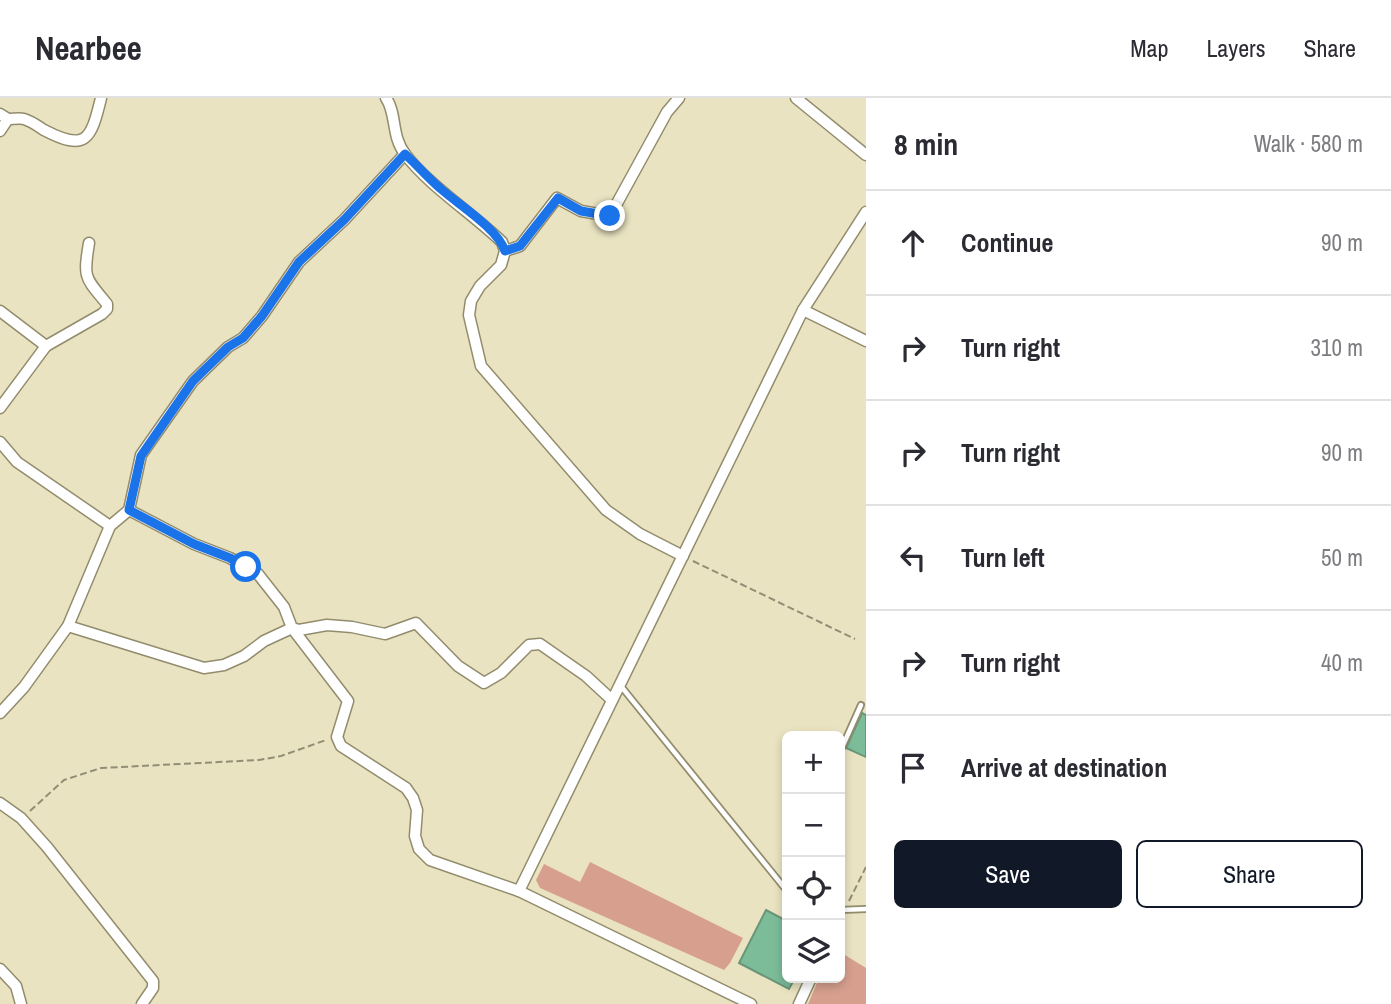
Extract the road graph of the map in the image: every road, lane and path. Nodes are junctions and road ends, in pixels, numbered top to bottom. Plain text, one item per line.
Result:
1 (101, 98) edge
2 (386, 98) edge
3 (679, 98) edge
4 (796, 98) edge
5 (4, 116) edge
6 (0, 131) edge
7 (405, 154) junction
8 (866, 155) edge
9 (866, 212) edge
10 (89, 243) dead end
11 (505, 251) junction
12 (803, 310) junction
13 (0, 311) edge
14 (866, 341) edge
15 (46, 346) junction
16 (0, 408) edge
17 (0, 442) edge
18 (129, 510) junction
19 (110, 526) junction
20 (683, 556) junction
21 (68, 626) junction
22 (292, 628) junction
23 (855, 639) dead end
24 (620, 685) junction
25 (612, 701) junction
26 (861, 705) dead end
27 (0, 713) edge
28 (338, 737) junction
29 (845, 741) edge
30 (0, 803) edge
31 (21, 818) junction
32 (866, 867) edge
33 (782, 884) edge
34 (519, 891) junction
35 (845, 906) edge
36 (866, 909) edge
37 (845, 911) edge
38 (0, 969) edge
39 (809, 983) edge
40 (21, 1004) edge
41 (142, 1004) edge
42 (751, 1004) edge
43 (799, 1004) edge

1 - 5 street
2 - 7 street
3 - 11 street
4 - 8 street
5 - 6 street
7 - 11 street
7 - 18 street
9 - 12 street
10 - 15 street
11 - 20 street
12 - 14 street
12 - 20 street
13 - 15 street
15 - 16 street
17 - 19 street
18 - 19 street
18 - 22 street
19 - 21 street
20 - 23 path
20 - 24 street
21 - 22 street
21 - 27 street
22 - 25 street
22 - 28 street
24 - 25 street
24 - 33 lane
25 - 34 street
26 - 29 lane
28 - 31 path
28 - 34 street
30 - 31 street
31 - 41 street
32 - 35 path
34 - 42 street
36 - 37 lane
38 - 40 street
39 - 43 street

